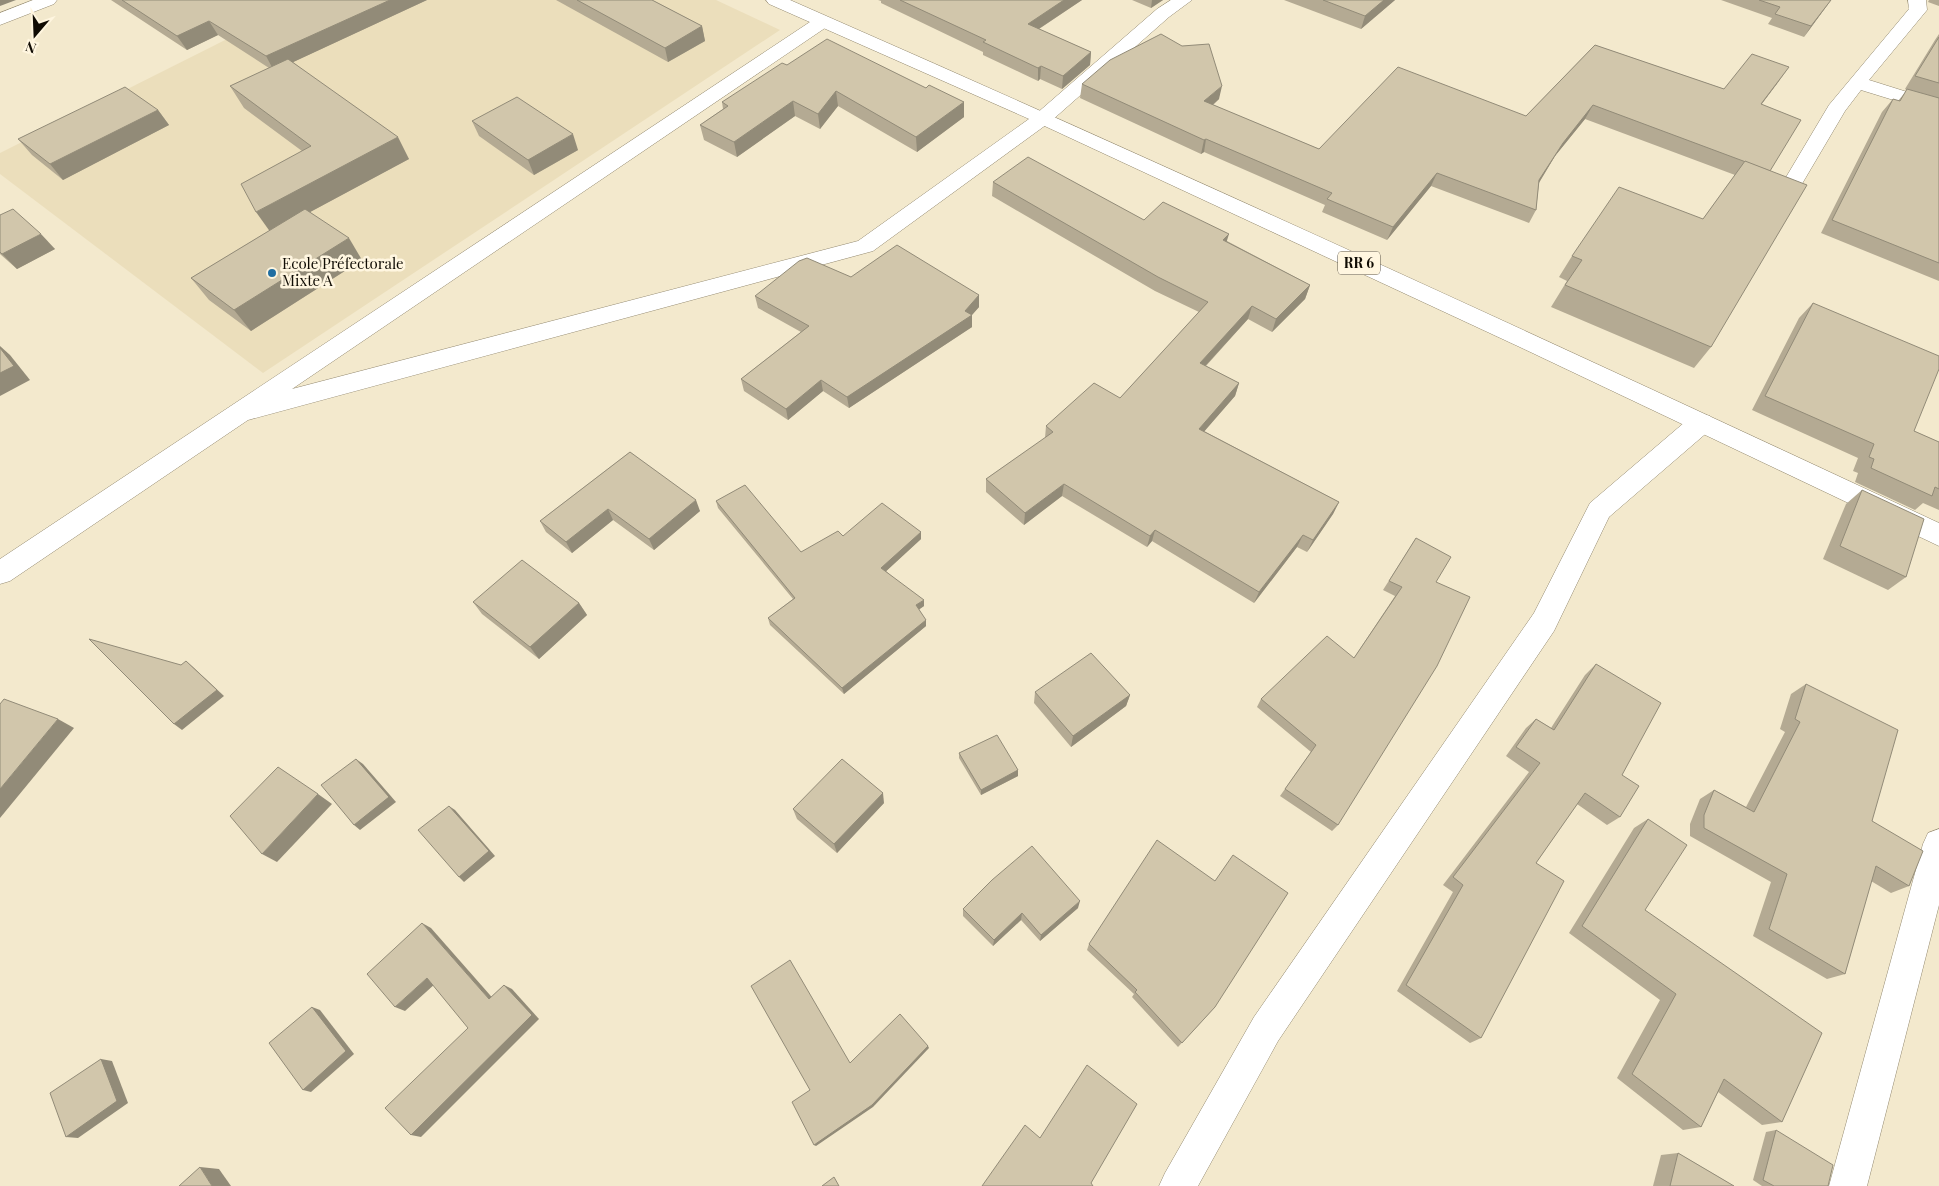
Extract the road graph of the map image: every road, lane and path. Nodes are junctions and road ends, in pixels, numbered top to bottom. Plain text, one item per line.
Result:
1 (48, 0) edge
2 (775, 0) edge
3 (1183, 0) edge
4 (1917, 0) edge
5 (0, 20) edge
6 (822, 22) junction
7 (1857, 82) junction
8 (1939, 108) edge
9 (1043, 118) junction
10 (1788, 189) edge
11 (238, 413) junction
12 (1701, 423) junction
13 (1939, 535) edge
14 (0, 573) edge
15 (1939, 844) edge
16 (1178, 1186) edge
17 (1848, 1186) edge

1 - 5 street
2 - 6 street, RR 6
3 - 9 street
4 - 7 street
6 - 9 street, RR 6
6 - 11 street
7 - 8 street
7 - 10 street
9 - 11 street
9 - 12 street, RR 6
11 - 14 street
12 - 13 street, RR 6
12 - 16 street
15 - 17 street

